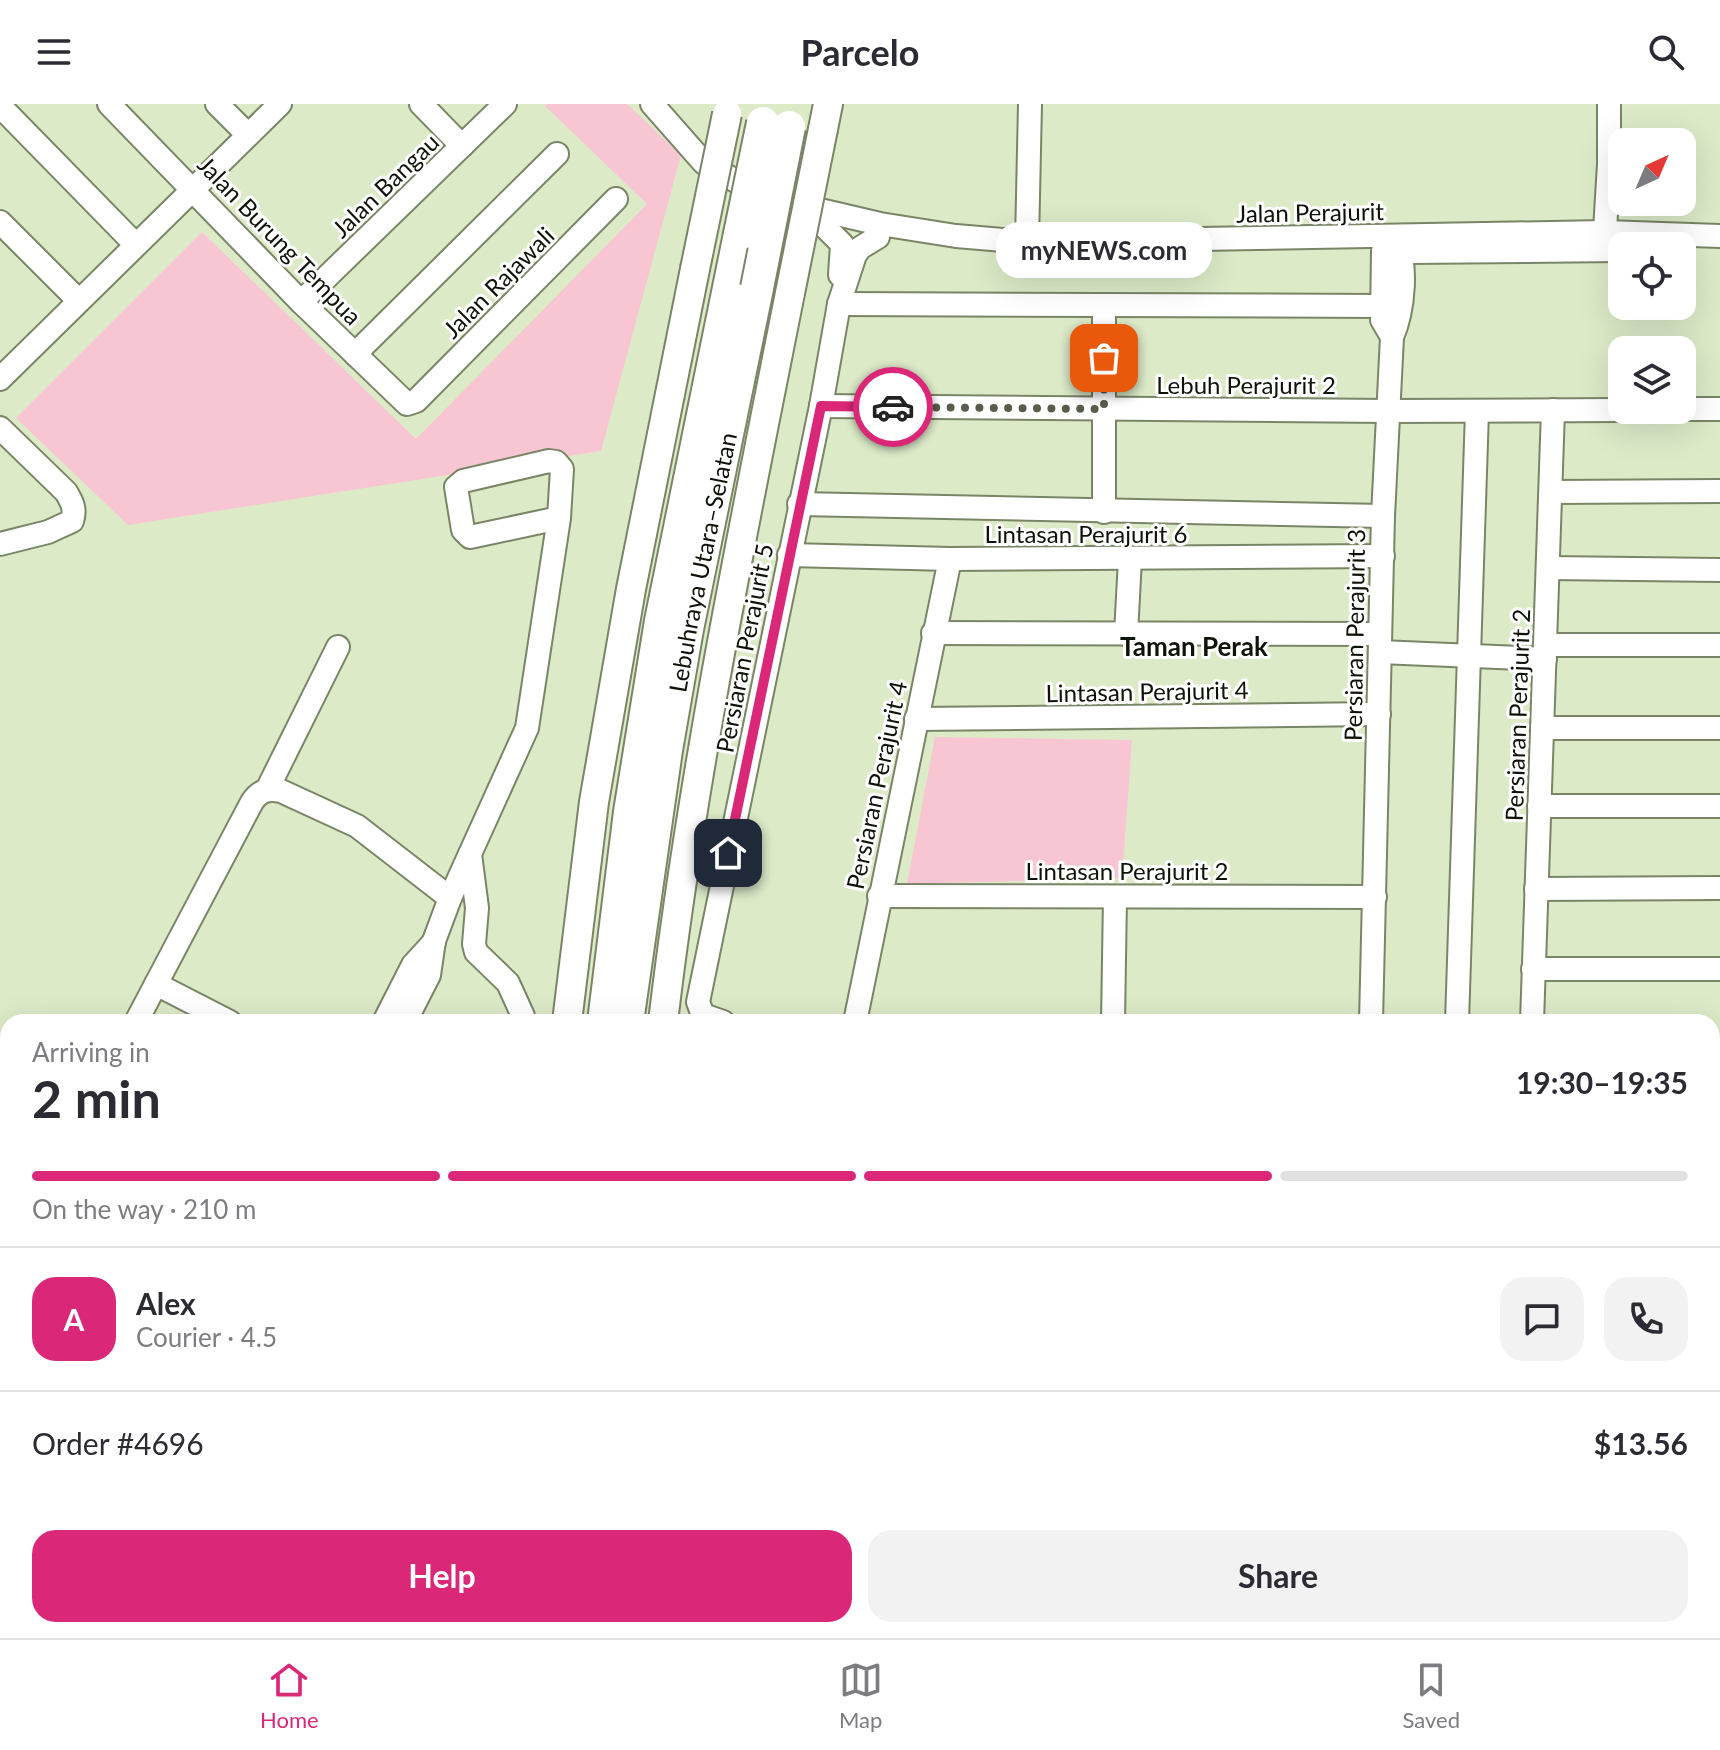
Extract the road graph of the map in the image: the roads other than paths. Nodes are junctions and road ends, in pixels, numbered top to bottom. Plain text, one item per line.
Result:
1 (109, 104) edge
2 (217, 104) edge
3 (280, 104) edge
4 (421, 104) edge
5 (505, 104) edge
6 (635, 104) edge
7 (1030, 104) edge
8 (1609, 104) edge
9 (0, 106) edge
10 (659, 109) edge
11 (728, 109) edge
12 (778, 115) edge
13 (825, 116) edge
14 (248, 135) junction
15 (462, 146) junction
16 (557, 154) dead end
17 (193, 189) junction
18 (616, 199) dead end
19 (0, 222) edge
20 (825, 227) junction
21 (1610, 232) edge
22 (1720, 236) edge
23 (878, 237) junction
24 (1696, 238) edge
25 (1027, 242) junction
26 (1608, 244) edge
27 (136, 245) junction
28 (1393, 247) junction
29 (1696, 250) edge
30 (1720, 250) edge
31 (79, 301) junction
32 (301, 302) junction
33 (839, 304) junction
34 (1104, 306) junction
35 (1382, 306) junction
36 (1392, 337) junction
37 (355, 354) junction
38 (0, 379) edge
39 (416, 401) joint
40 (821, 406) junction
41 (1104, 409) junction
42 (1696, 409) edge
43 (1720, 409) edge
44 (1553, 410) junction
45 (1608, 410) edge
46 (1390, 411) junction
47 (1477, 411) junction
48 (0, 428) edge
49 (1720, 491) edge
50 (1551, 492) junction
51 (799, 504) junction
52 (1104, 512) junction
53 (1383, 516) junction
54 (559, 518) junction
55 (0, 544) edge
56 (789, 555) junction
57 (1383, 556) junction
58 (950, 559) junction
59 (1130, 559) junction
60 (1548, 568) junction
61 (1720, 570) edge
62 (933, 633) junction
63 (1126, 634) junction
64 (1380, 643) junction
65 (1720, 645) edge
66 (338, 647) dead end
67 (1545, 652) junction
68 (1468, 656) junction
69 (1379, 714) junction
70 (916, 719) junction
71 (1542, 728) junction
72 (1720, 728) edge
73 (267, 790) junction
74 (1539, 806) junction
75 (1720, 806) edge
76 (470, 854) junction
77 (1720, 888) edge
78 (1536, 889) junction
79 (879, 896) junction
80 (1115, 897) junction
81 (1375, 897) junction
82 (450, 898) junction
83 (434, 941) junction
84 (1533, 969) junction
85 (1720, 969) edge
86 (156, 984) junction
87 (140, 1014) edge
88 (214, 1014) edge
89 (388, 1014) edge
90 (409, 1014) edge
91 (522, 1014) edge
92 (568, 1014) edge
93 (605, 1014) edge
94 (628, 1014) edge
95 (664, 1014) edge
96 (703, 1014) edge
97 (857, 1014) edge
98 (1113, 1014) edge
99 (1371, 1014) edge
100 (1457, 1014) edge
101 (1532, 1014) edge
102 (772, 1638) edge
103 (874, 1638) edge

1 - 17 street, Jalan Burung Tempua
2 - 14 street
3 - 14 street
4 - 15 street
5 - 15 street, Jalan Bangau
6 - 20 street, Jalan Perajurit
7 - 25 street
8 - 21 street
9 - 27 street
10 - 25 street, Jalan Perajurit
11 - 92 main road, bridge
12 - 93 highway, Lebuhraya Utara–Selatan, bridge
12 - 94 highway, Lebuhraya Utara–Selatan, bridge
13 - 95 main road, bridge
14 - 17 street
15 - 32 street, Jalan Bangau
16 - 37 street
17 - 27 street
17 - 32 street, Jalan Burung Tempua
18 - 39 street, Jalan Rajawali
19 - 31 street
20 - 23 street, Jalan Perajurit
20 - 33 street, Persiaran Perajurit 5
22 - 24 street, Jalan Perajurit
23 - 28 street, Jalan Perajurit
23 - 33 street, Persiaran Perajurit 5
25 - 28 street, Jalan Perajurit
26 - 28 street, Jalan Perajurit
27 - 31 street
28 - 35 street, Persiaran Perajurit 3
28 - 36 street
29 - 30 street
31 - 38 street
32 - 37 street, Jalan Burung Tempua
33 - 34 street
33 - 40 street, Persiaran Perajurit 5
34 - 35 street
34 - 41 street
35 - 36 street, Persiaran Perajurit 3
36 - 46 street, Persiaran Perajurit 3
37 - 39 street, Jalan Burung Tempua
40 - 41 street, Lebuh Perajurit 2
40 - 51 street, Persiaran Perajurit 5
41 - 46 street, Lebuh Perajurit 2
41 - 52 street
42 - 43 street
44 - 45 street, Lebuh Perajurit 2
44 - 47 street, Lebuh Perajurit 2
44 - 50 street, Persiaran Perajurit 2
46 - 47 street, Lebuh Perajurit 2
46 - 53 street, Persiaran Perajurit 3
47 - 68 street
48 - 55 street
49 - 50 street
50 - 60 street, Persiaran Perajurit 2
51 - 52 street, Lintasan Perajurit 6
51 - 56 street, Persiaran Perajurit 5
52 - 53 street, Lintasan Perajurit 6
53 - 57 street, Persiaran Perajurit 3
54 - 54 street
54 - 76 street
56 - 58 street, Lintasan Perajurit 6
56 - 96 street, Persiaran Perajurit 5
57 - 59 street, Lintasan Perajurit 6
57 - 64 street, Persiaran Perajurit 3
58 - 59 street, Lintasan Perajurit 6
58 - 62 street, Persiaran Perajurit 4
59 - 63 street
60 - 61 street
60 - 67 street, Persiaran Perajurit 2
62 - 63 street
62 - 70 street, Persiaran Perajurit 4
63 - 64 street
64 - 68 street
64 - 69 street, Persiaran Perajurit 3
65 - 67 street
66 - 73 street
67 - 68 street
67 - 71 street, Persiaran Perajurit 2
68 - 100 street
69 - 70 street, Lintasan Perajurit 4
69 - 81 street, Persiaran Perajurit 3
70 - 79 street, Persiaran Perajurit 4
71 - 72 street
71 - 74 street, Persiaran Perajurit 2
73 - 82 street
73 - 86 street
74 - 75 street
74 - 78 street, Persiaran Perajurit 2
76 - 82 street
76 - 91 street
77 - 78 street
78 - 84 street, Persiaran Perajurit 2
79 - 80 street, Lintasan Perajurit 2
79 - 97 street, Persiaran Perajurit 4
80 - 81 street, Lintasan Perajurit 2
80 - 98 street
81 - 99 street, Persiaran Perajurit 3
82 - 83 street
83 - 89 street
83 - 90 street
84 - 85 street
84 - 101 street, Persiaran Perajurit 2
86 - 87 street
86 - 88 street
102 - 103 street

